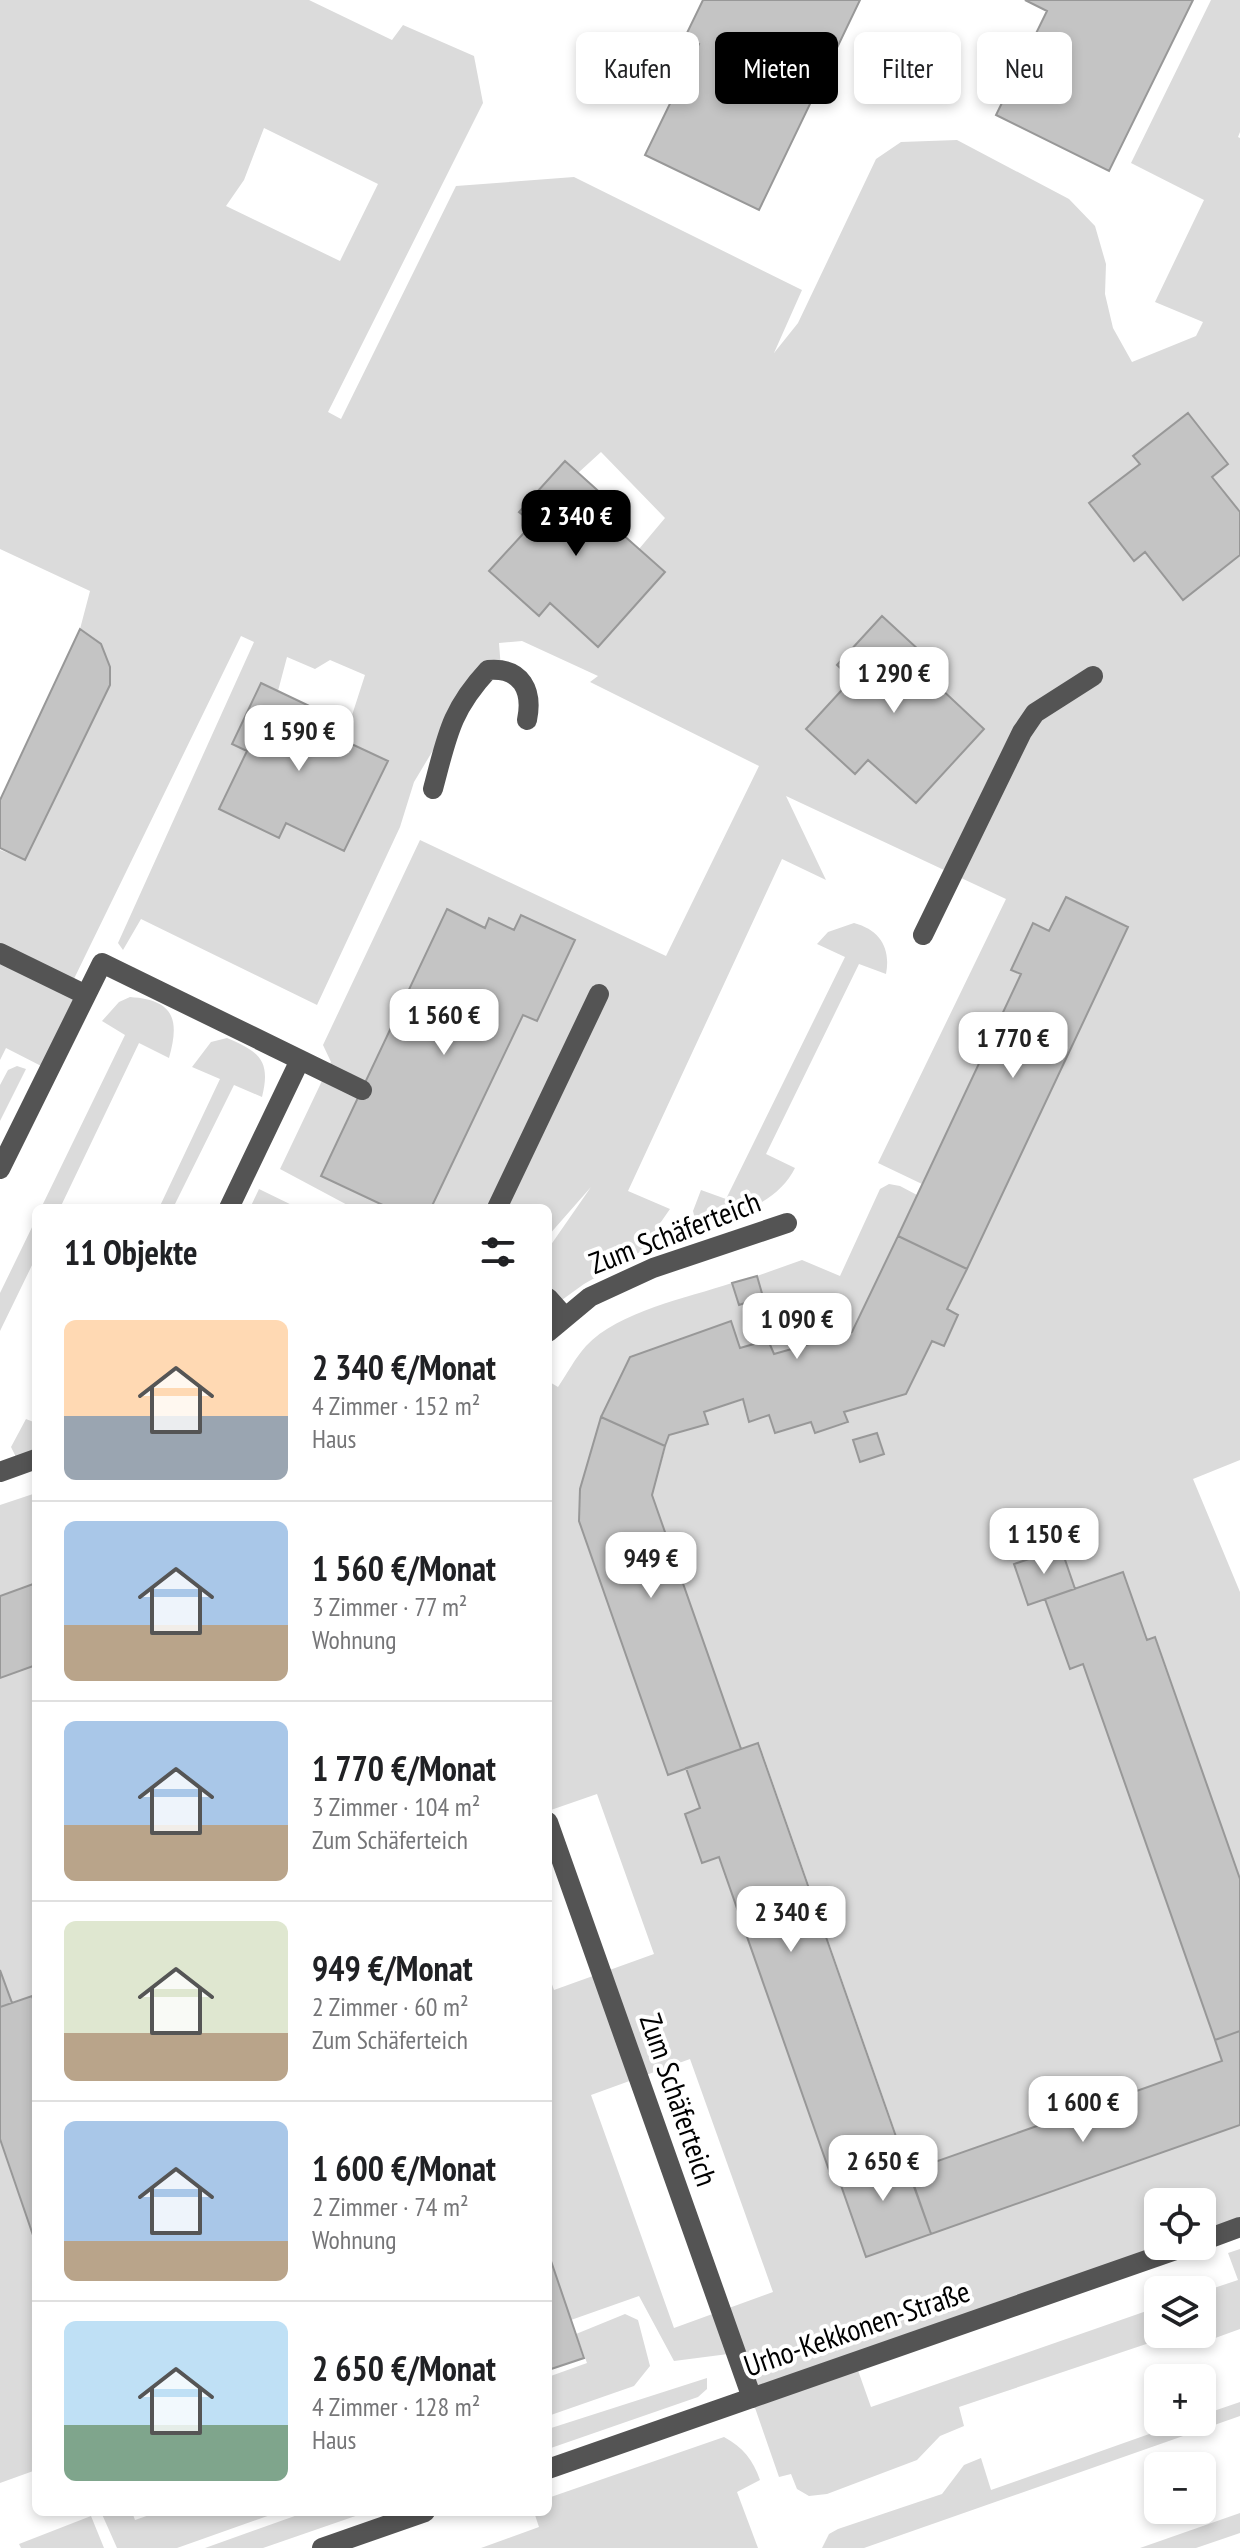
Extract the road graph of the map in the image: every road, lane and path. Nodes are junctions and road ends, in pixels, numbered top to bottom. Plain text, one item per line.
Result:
1 (1093, 676) dead end
2 (527, 720) dead end
3 (433, 789) dead end
4 (923, 935) dead end
5 (0, 953) edge
6 (599, 994) dead end
7 (86, 995) junction
8 (300, 1060) junction
9 (362, 1090) dead end
10 (0, 1169) edge
11 (231, 1204) edge
12 (499, 1204) edge
13 (787, 1223) dead end
14 (552, 1302) edge
15 (565, 1317) junction
16 (552, 1328) edge
17 (32, 1460) edge
18 (0, 1472) edge
19 (552, 1833) edge
20 (1240, 2227) edge
21 (1216, 2236) edge
22 (1147, 2260) edge
23 (752, 2398) junction
24 (552, 2468) edge
25 (414, 2516) edge
26 (322, 2548) edge

1 - 4 street
2 - 3 street
5 - 7 street
6 - 12 street
7 - 8 street
7 - 10 street
8 - 9 street
8 - 11 street
13 - 15 street, Zum Schäferteich
14 - 15 street
15 - 16 street, Zum Schäferteich
17 - 18 street
19 - 23 street, Zum Schäferteich
20 - 21 street
22 - 23 street, Urho-Kekkonen-Straße
23 - 24 street, Urho-Kekkonen-Straße
25 - 26 street

